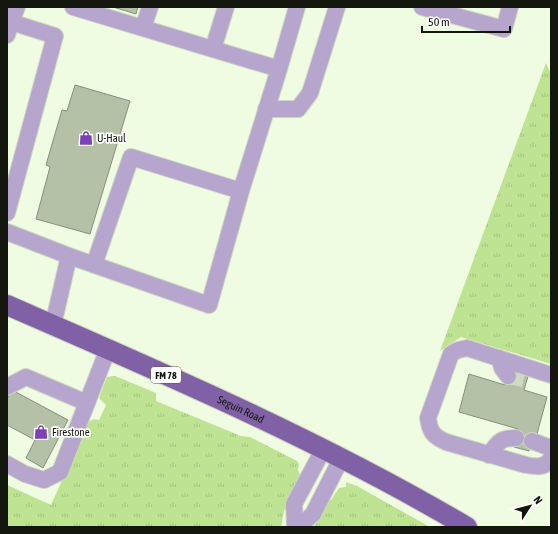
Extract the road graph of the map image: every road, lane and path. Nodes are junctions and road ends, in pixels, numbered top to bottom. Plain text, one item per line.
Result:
1 (150, 7) edge
2 (226, 7) edge
3 (298, 7) edge
4 (337, 7) edge
5 (422, 7) edge
6 (510, 7) edge
7 (81, 8) edge
8 (10, 21) edge
9 (143, 28) junction
10 (213, 50) junction
11 (279, 69) junction
12 (266, 109) junction
13 (242, 190) junction
14 (7, 213) edge
15 (7, 232) edge
16 (69, 256) junction
17 (94, 266) junction
18 (7, 305) edge
19 (53, 325) junction
20 (108, 349) junction
21 (499, 358) junction
22 (547, 374) edge
23 (508, 376) dead end
24 (527, 380) tunnel mouth
25 (7, 386) edge
26 (87, 403) junction
27 (551, 448) edge
28 (323, 450) junction
29 (489, 454) junction
30 (341, 459) junction
31 (551, 459) edge
32 (7, 464) edge
33 (295, 527) edge
34 (299, 527) edge
35 (467, 527) edge

1 - 9 street
2 - 10 street
3 - 11 street
4 - 12 street
5 - 6 street
7 - 9 street
8 - 14 street
9 - 10 street
10 - 11 street
11 - 12 street
12 - 13 street
13 - 17 street
13 - 17 street
15 - 16 street
16 - 17 street
16 - 19 street
18 - 19 main road, Seguin Road / FM 78
19 - 20 main road, Seguin Road / FM 78
20 - 26 street
20 - 28 main road, Seguin Road / FM 78
21 - 22 street
21 - 23 street
21 - 29 street
22 - 24 street
25 - 26 street
26 - 32 street
27 - 29 street
28 - 30 main road, Seguin Road / FM 78
28 - 33 street
29 - 31 street
30 - 34 street
30 - 35 main road, Seguin Road / FM 78

